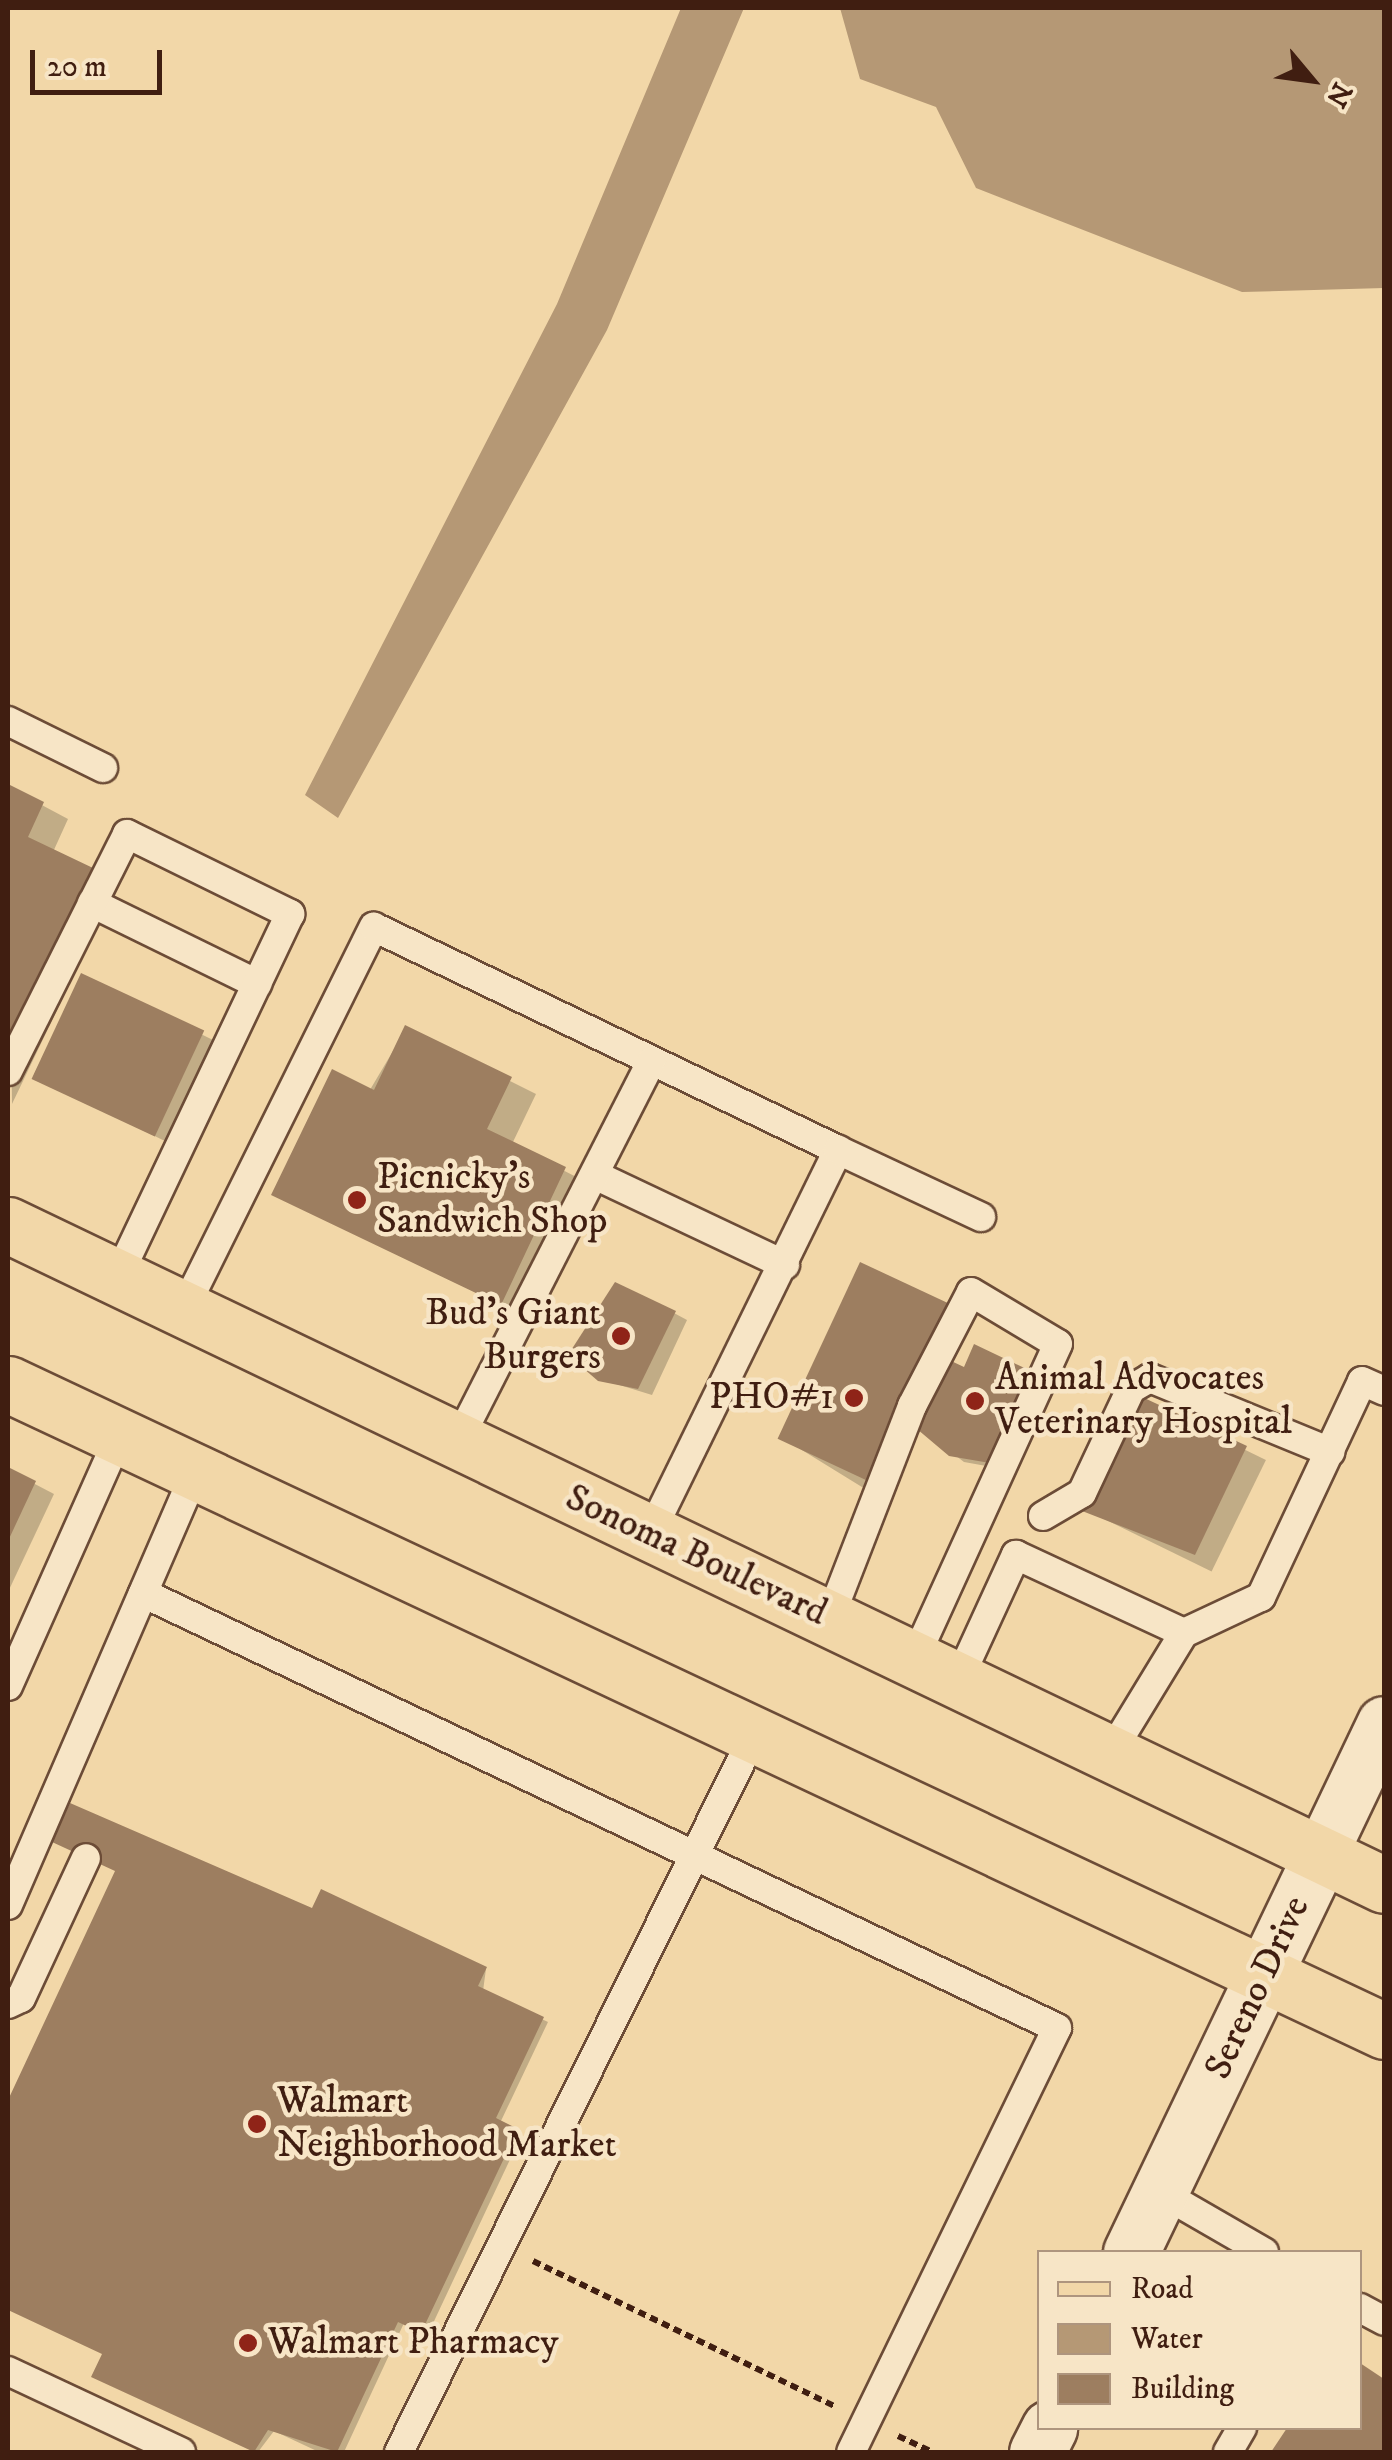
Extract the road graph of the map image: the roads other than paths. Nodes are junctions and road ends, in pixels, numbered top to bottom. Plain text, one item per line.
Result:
1 (8, 720) edge
2 (103, 768) dead end
3 (92, 903) junction
4 (258, 984) junction
5 (652, 1062) junction
6 (8, 1071) edge
7 (838, 1150) junction
8 (597, 1176) junction
9 (981, 1217) dead end
10 (8, 1225) edge
11 (786, 1265) junction
12 (118, 1277) junction
13 (184, 1309) junction
14 (8, 1384) edge
15 (1384, 1392) edge
16 (120, 1437) junction
17 (457, 1442) junction
18 (1330, 1452) junction
19 (195, 1472) junction
20 (1043, 1516) dead end
21 (650, 1534) junction
22 (143, 1593) junction
23 (829, 1620) junction
24 (1184, 1633) junction
25 (936, 1671) junction
26 (9, 1678) edge
27 (1384, 1723) edge
28 (754, 1735) junction
29 (1110, 1754) junction
30 (1320, 1855) junction
31 (86, 1858) dead end
32 (691, 1859) junction
33 (1384, 1885) edge
34 (8, 1904) edge
35 (1264, 1975) junction
36 (8, 2004) edge
37 (1384, 2032) edge
38 (1160, 2192) junction
39 (1133, 2250) edge
40 (1261, 2250) edge
41 (1362, 2309) edge
42 (1384, 2321) edge
43 (8, 2371) edge
44 (1241, 2430) edge
45 (180, 2452) edge
46 (399, 2452) edge
47 (850, 2452) edge
48 (1228, 2452) edge

1 - 2 lane
3 - 4 lane
3 - 4 lane
3 - 6 lane
4 - 12 lane
5 - 7 lane
5 - 8 lane
5 - 13 lane
7 - 9 lane
7 - 11 lane
8 - 11 lane
8 - 17 lane
10 - 12 main road, Sonoma Boulevard
11 - 21 lane
12 - 13 main road, Sonoma Boulevard
13 - 17 main road, Sonoma Boulevard
14 - 16 main road
15 - 18 lane
16 - 19 main road
16 - 26 lane
17 - 21 main road, Sonoma Boulevard
18 - 20 lane
18 - 24 lane
19 - 22 lane
19 - 28 main road
21 - 23 main road, Sonoma Boulevard
22 - 32 lane
22 - 34 lane
23 - 25 main road, Sonoma Boulevard
23 - 25 lane
24 - 25 lane
24 - 29 lane
25 - 29 main road, Sonoma Boulevard
27 - 30 street, Sereno Drive
28 - 32 lane
28 - 35 main road
29 - 30 main road, Sonoma Boulevard
30 - 33 main road, Sonoma Boulevard
30 - 35 street, Sereno Drive
31 - 36 lane
32 - 46 lane
32 - 47 lane
35 - 37 main road
35 - 38 street, Sereno Drive
38 - 39 street, Sereno Drive
38 - 40 lane
41 - 42 lane
43 - 45 lane
44 - 48 lane

